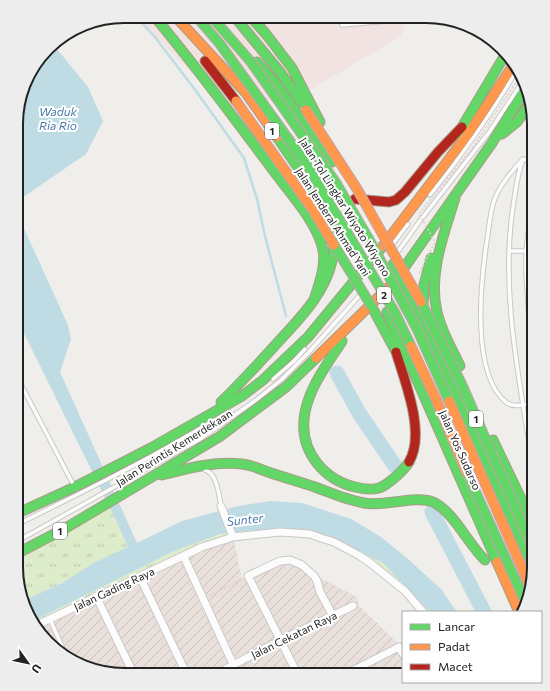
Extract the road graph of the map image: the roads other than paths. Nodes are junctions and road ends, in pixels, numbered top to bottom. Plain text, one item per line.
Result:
1 (160, 23) edge
2 (176, 23) edge
3 (181, 23) edge
4 (203, 23) edge
5 (203, 23) edge
6 (212, 23) edge
7 (217, 23) edge
8 (225, 23) edge
9 (240, 23) edge
10 (256, 23) edge
11 (341, 23) edge
12 (365, 23) edge
13 (503, 58) edge
14 (511, 69) edge
15 (514, 75) edge
16 (519, 85) edge
17 (522, 94) edge
18 (526, 110) edge
19 (320, 123) junction
20 (462, 128) junction
21 (492, 143) junction
22 (324, 150) junction
23 (457, 150) junction
24 (523, 159) junction
25 (527, 160) edge
26 (335, 167) junction
27 (455, 198) junction
28 (355, 199) junction
29 (425, 202) dead end
30 (332, 218) junction
31 (411, 219) dead end
32 (446, 229) junction
33 (527, 243) edge
34 (509, 251) junction
35 (526, 251) junction
36 (375, 268) junction
37 (403, 274) junction
38 (527, 280) edge
39 (357, 288) dead end
40 (383, 291) junction
41 (314, 300) junction
42 (372, 307) joint
43 (400, 308) dead end
44 (403, 314) dead end
45 (357, 319) junction
46 (423, 321) junction
47 (324, 328) dead end
48 (312, 338) junction
49 (416, 338) dead end
50 (303, 347) junction
51 (396, 352) junction
52 (312, 356) junction
53 (267, 385) dead end
54 (23, 387) edge
55 (248, 398) dead end
56 (241, 402) dead end
57 (527, 404) edge
58 (523, 405) junction
59 (206, 416) junction
60 (215, 418) dead end
61 (527, 429) edge
62 (182, 470) junction
63 (111, 473) junction
64 (96, 481) junction
65 (138, 486) junction
66 (75, 487) junction
67 (221, 508) joint
68 (23, 511) edge
69 (527, 511) edge
70 (23, 521) edge
71 (527, 534) edge
72 (232, 535) junction
73 (23, 538) edge
74 (23, 550) edge
75 (527, 553) edge
76 (184, 557) junction
77 (140, 577) junction
78 (524, 583) edge
79 (96, 596) junction
80 (523, 596) edge
81 (507, 597) junction
82 (353, 606) dead end
83 (518, 610) edge
84 (422, 611) edge
85 (509, 611) edge
86 (333, 616) junction
87 (47, 620) junction
88 (40, 623) edge
89 (42, 625) edge
90 (281, 640) junction
91 (60, 645) edge
92 (402, 652) edge
93 (233, 664) junction
94 (131, 668) edge
95 (184, 668) edge
96 (226, 668) edge
97 (295, 668) edge
98 (358, 668) edge

1 - 41 main road
2 - 42 main road, Jalan Jenderal Ahmad Yani / 1, bridge
3 - 30 main road, Jalan Jenderal Ahmad Yani / 1
4 - 36 lane
5 - 80 main road, Jalan Tol Lingkar Wiyoto Wiyono / 2, bridge
6 - 36 lane
7 - 78 main road, Jalan Tol Lingkar Wiyoto Wiyono / 2, bridge
8 - 22 main road, Jalan Jenderal Ahmad Yani / 1
9 - 37 main road, 1, bridge
10 - 19 main road
11 - 12 lane
13 - 20 main road
14 - 23 main road, Jalan Perintis Kemerdekaan
15 - 29 lane
16 - 36 lane
17 - 21 main road
18 - 21 main road
19 - 22 main road
19 - 26 main road
20 - 23 main road
20 - 28 main road
21 - 27 main road, Jalan Perintis Kemerdekaan
22 - 26 main road, Jalan Jenderal Ahmad Yani / 1
23 - 36 main road, Jalan Perintis Kemerdekaan
24 - 25 lane
24 - 34 lane
24 - 58 lane
26 - 28 main road, Jalan Jenderal Ahmad Yani / 1
27 - 32 main road
27 - 37 main road, Jalan Perintis Kemerdekaan
28 - 36 main road, Jalan Jenderal Ahmad Yani / 1
30 - 36 main road, Jalan Jenderal Ahmad Yani / 1
30 - 41 main road
31 - 36 lane
32 - 46 main road
32 - 69 main road
33 - 35 lane
34 - 35 lane
34 - 58 lane
35 - 38 lane
36 - 37 main road, Jalan Jenderal Ahmad Yani / 1
36 - 37 main road
36 - 39 lane
36 - 40 main road, Jalan Jenderal Ahmad Yani / 1
36 - 40 main road
36 - 48 main road, Jalan Perintis Kemerdekaan
36 - 52 lane
37 - 40 main road, Jalan Perintis Kemerdekaan / 1
37 - 46 main road, Jalan Yos Sudarso / 1
37 - 71 main road, 1, bridge
40 - 43 lane
40 - 45 main road, Jalan Perintis Kemerdekaan / 1
40 - 78 lane
40 - 81 main road, Jalan Yos Sudarso / 1
41 - 59 main road
42 - 51 main road, Jalan Yos Sudarso / 1
44 - 49 lane
45 - 51 main road
45 - 52 main road, Jalan Perintis Kemerdekaan / 1
46 - 75 main road, Jalan Yos Sudarso / 1
47 - 48 lane
48 - 50 main road, Jalan Perintis Kemerdekaan
50 - 53 lane
50 - 59 main road, Jalan Perintis Kemerdekaan
51 - 62 main road, Jalan Yos Sudarso / 1
52 - 65 main road, Jalan Perintis Kemerdekaan / 1
52 - 73 lane
54 - 66 lane
55 - 56 lane
57 - 58 lane
58 - 61 lane
59 - 63 main road, Jalan Perintis Kemerdekaan
60 - 63 lane
62 - 65 main road
62 - 67 lane
63 - 64 main road, Jalan Perintis Kemerdekaan
64 - 66 main road, Jalan Perintis Kemerdekaan
64 - 70 lane
65 - 74 main road, Jalan Perintis Kemerdekaan / 1
66 - 68 main road, Jalan Perintis Kemerdekaan
67 - 72 street
72 - 76 street, Jalan Gading Raya
72 - 84 street, Jalan Gading Raya
76 - 77 street, Jalan Gading Raya
76 - 93 street
77 - 79 street, Jalan Gading Raya
77 - 95 street
78 - 81 main road
79 - 87 street, Jalan Gading Raya
79 - 94 street
81 - 83 main road, Jalan Yos Sudarso / 1
81 - 85 main road, Jalan Yos Sudarso / 1
82 - 86 street, Jalan Cekatan Raya
86 - 90 street, Jalan Cekatan Raya
86 - 90 street
87 - 88 street, Jalan Gading Raya
87 - 89 street, Jalan Gading Raya
87 - 91 lane
90 - 93 street, Jalan Cekatan Raya
90 - 97 street
92 - 98 street
93 - 96 street, Jalan Cekatan Raya

